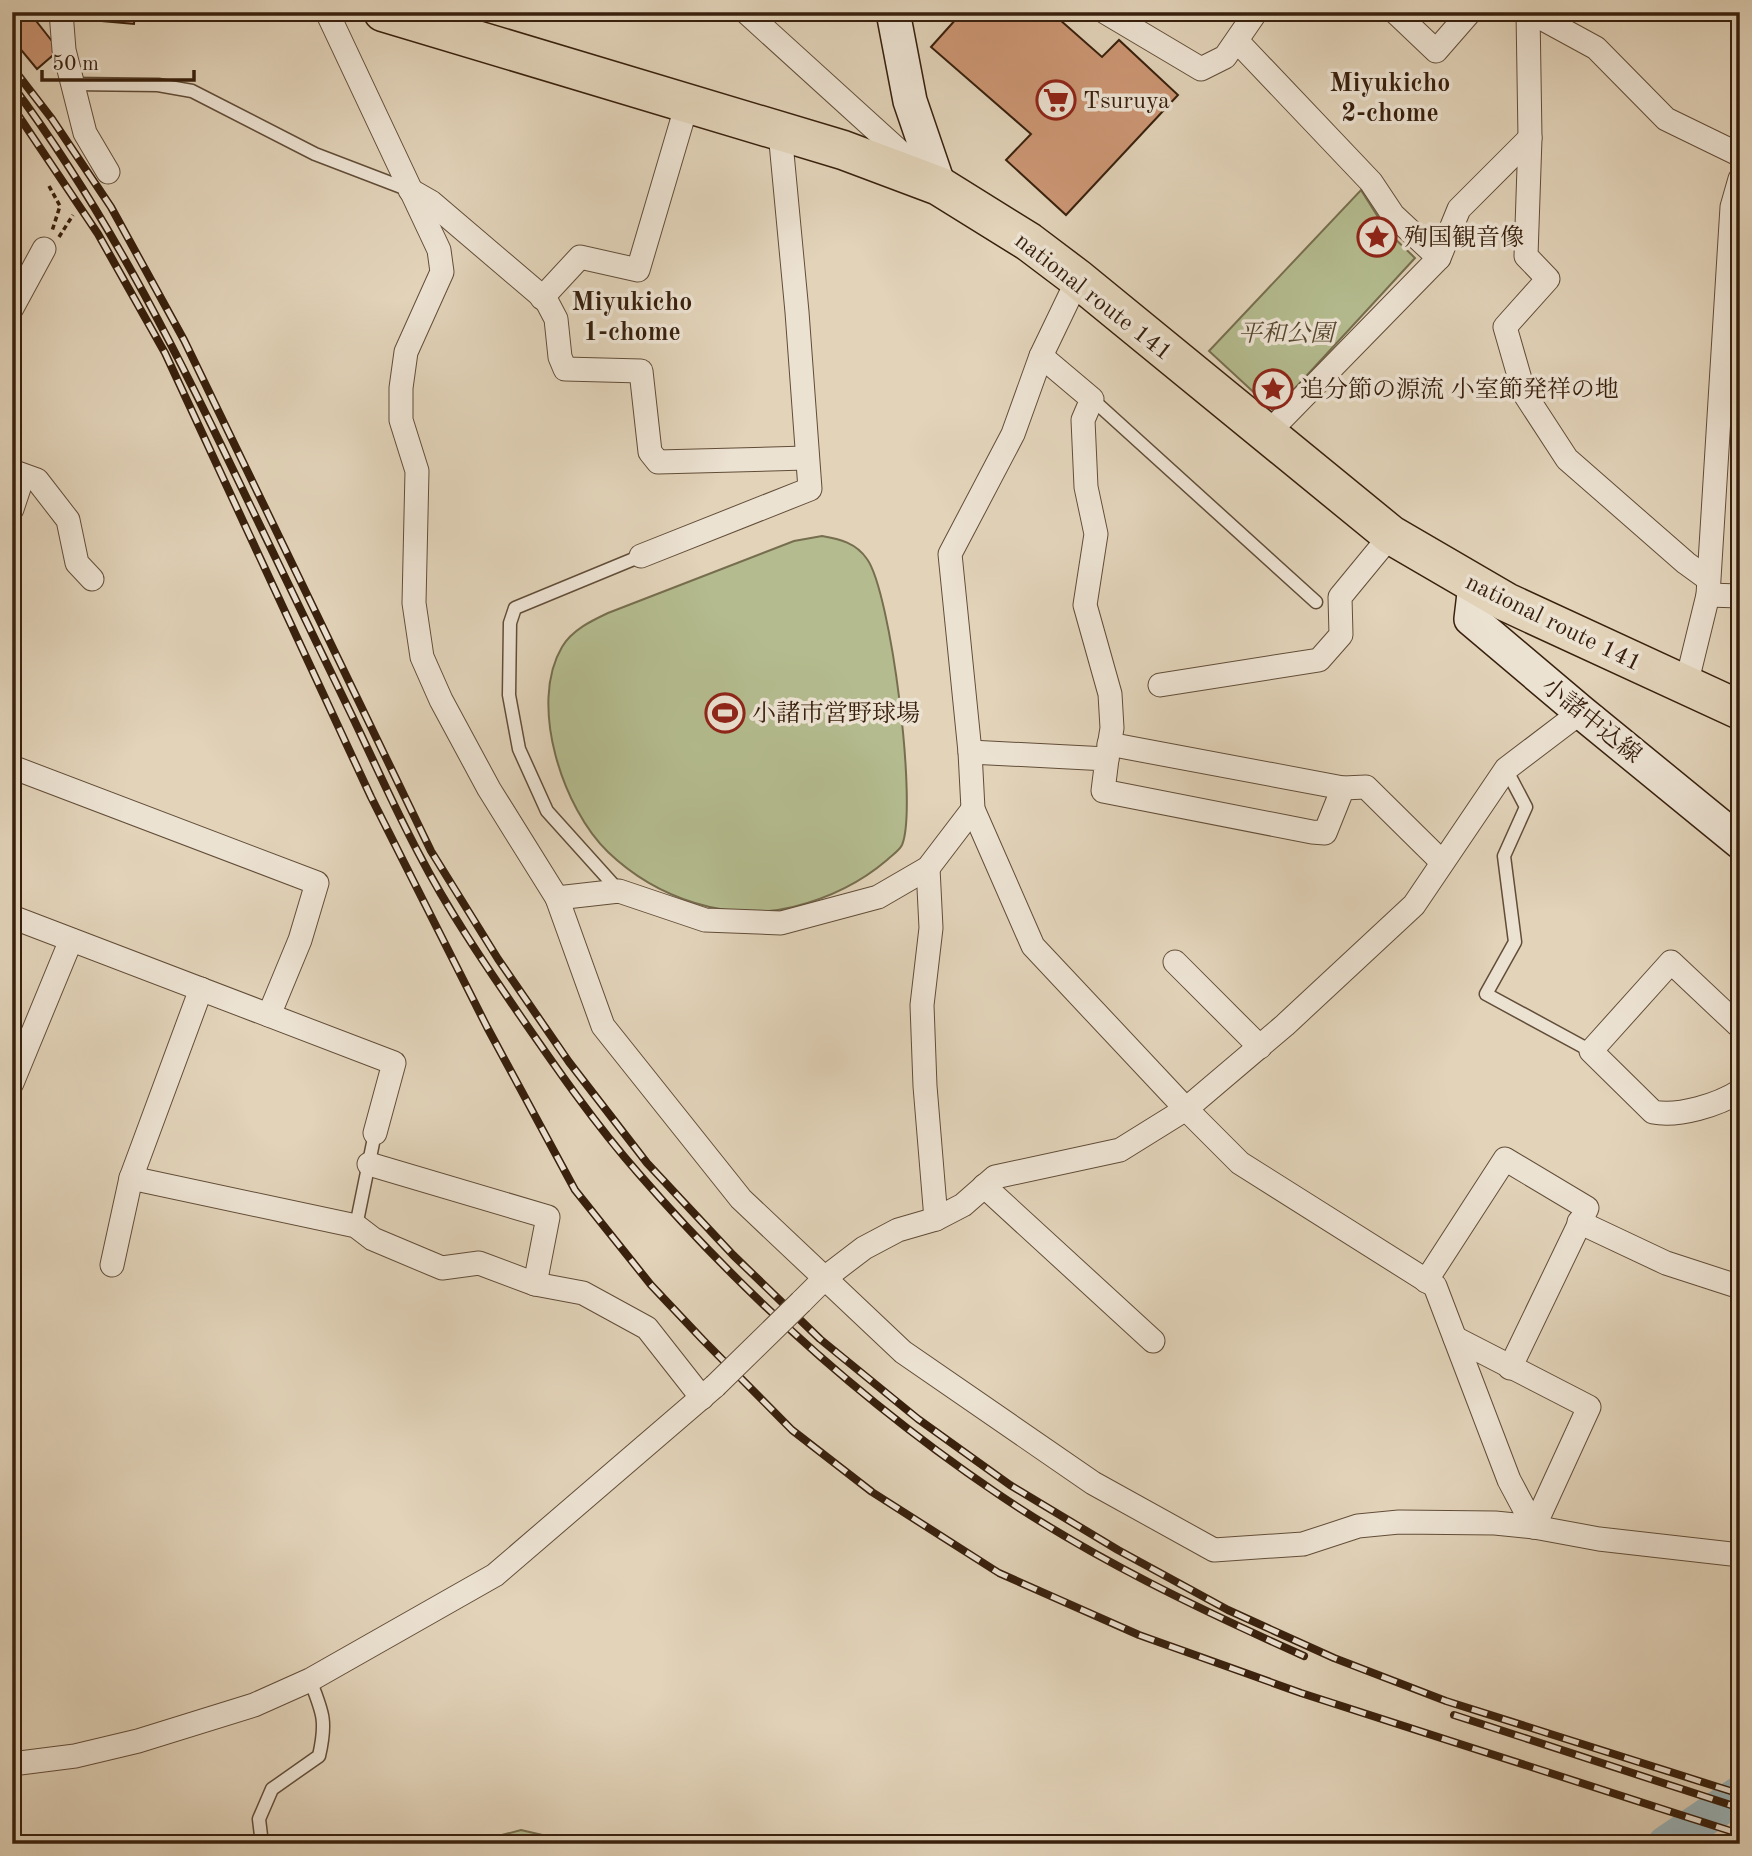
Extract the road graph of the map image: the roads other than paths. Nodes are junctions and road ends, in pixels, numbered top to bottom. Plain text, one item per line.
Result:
1 (61, 12) edge
2 (327, 12) edge
3 (383, 12) edge
4 (746, 12) edge
5 (893, 12) edge
6 (1105, 12) edge
7 (1256, 12) edge
8 (1395, 12) edge
9 (1470, 12) edge
10 (1529, 12) edge
11 (1237, 41) junction
12 (71, 84) junction
13 (687, 104) junction
14 (780, 132) junction
15 (1530, 138) junction
16 (1740, 155) edge
17 (108, 172) dead end
18 (1740, 179) edge
19 (939, 186) junction
20 (410, 190) junction
21 (52, 242) road end
22 (1439, 258) junction
23 (1078, 279) junction
24 (542, 298) junction
25 (12, 308) edge
26 (1041, 356) junction
27 (1092, 399) junction
28 (1266, 435) junction
29 (806, 458) junction
30 (18, 473) edge
31 (12, 509) edge
32 (1391, 535) junction
33 (640, 556) joint
34 (92, 579) dead end
35 (1475, 585) junction
36 (1708, 587) junction
37 (1740, 596) edge
38 (1316, 602) dead end
39 (1160, 685) dead end
40 (1686, 685) junction
41 (1740, 710) edge
42 (1581, 712) junction
43 (1108, 751) junction
44 (970, 752) junction
45 (12, 767) edge
46 (1506, 769) junction
47 (1343, 788) junction
48 (973, 809) junction
49 (1740, 842) edge
50 (1442, 862) junction
51 (928, 868) junction
52 (619, 891) junction
53 (557, 898) junction
54 (12, 917) edge
55 (71, 940) junction
56 (1175, 961) dead end
57 (201, 989) junction
58 (269, 1015) junction
59 (1740, 1027) edge
60 (1260, 1047) junction
61 (1591, 1051) junction
62 (12, 1083) edge
63 (1740, 1091) edge
64 (1186, 1109) junction
65 (375, 1133) joint
66 (369, 1164) junction
67 (131, 1178) junction
68 (984, 1186) junction
69 (936, 1219) junction
70 (1579, 1222) junction
71 (356, 1226) junction
72 (112, 1265) dead end
73 (826, 1277) junction
74 (1426, 1281) junction
75 (535, 1284) junction
76 (1740, 1287) edge
77 (1455, 1338) junction
78 (1153, 1341) dead end
79 (1510, 1368) junction
80 (709, 1392) junction
81 (1534, 1527) junction
82 (1740, 1555) edge
83 (310, 1680) junction
84 (12, 1764) edge
85 (262, 1844) edge

1 - 12 street
2 - 20 street
3 - 13 highway, national route 141
4 - 19 street
5 - 19 main road
6 - 11 street
7 - 11 street
8 - 9 street
10 - 15 street
10 - 16 street
11 - 22 street
12 - 17 street
12 - 20 lane
13 - 14 highway, national route 141
13 - 24 street
14 - 19 highway, national route 141
14 - 29 street
15 - 22 street
15 - 36 street
18 - 36 street
19 - 23 highway, national route 141
20 - 24 street
20 - 53 street
21 - 25 street
22 - 28 street
23 - 26 street
23 - 28 highway, national route 141
24 - 29 street
26 - 27 street
26 - 44 street
27 - 38 lane
27 - 43 street
28 - 32 highway, national route 141
29 - 33 street
30 - 31 street
30 - 34 street
32 - 35 highway, national route 141
32 - 39 street
33 - 52 lane
35 - 40 highway, national route 141
35 - 42 main road, 小諸中込線
36 - 37 street
36 - 40 street
40 - 41 highway, national route 141
42 - 46 street
42 - 49 main road, 小諸中込線
43 - 44 street
43 - 47 street
43 - 47 street
44 - 48 street
45 - 58 street
46 - 50 street
46 - 61 lane
47 - 50 street
48 - 51 street
48 - 64 street
50 - 60 street
51 - 52 street
51 - 69 street
52 - 53 street
53 - 73 street
54 - 55 street
55 - 57 street
55 - 62 street
56 - 60 street
57 - 58 street
57 - 67 street
58 - 65 street
59 - 61 street
60 - 64 street
61 - 63 street
64 - 68 street
64 - 74 street
65 - 66 lane
66 - 71 lane
66 - 75 street
67 - 71 street
67 - 72 street
68 - 69 street
68 - 78 street
69 - 73 street
70 - 74 street
70 - 76 street
70 - 79 street
71 - 75 street
73 - 80 street, bridge
73 - 81 street
74 - 77 street
75 - 80 street
77 - 79 street
77 - 81 street
79 - 81 street
80 - 83 street
81 - 82 street
83 - 84 street
83 - 85 lane

